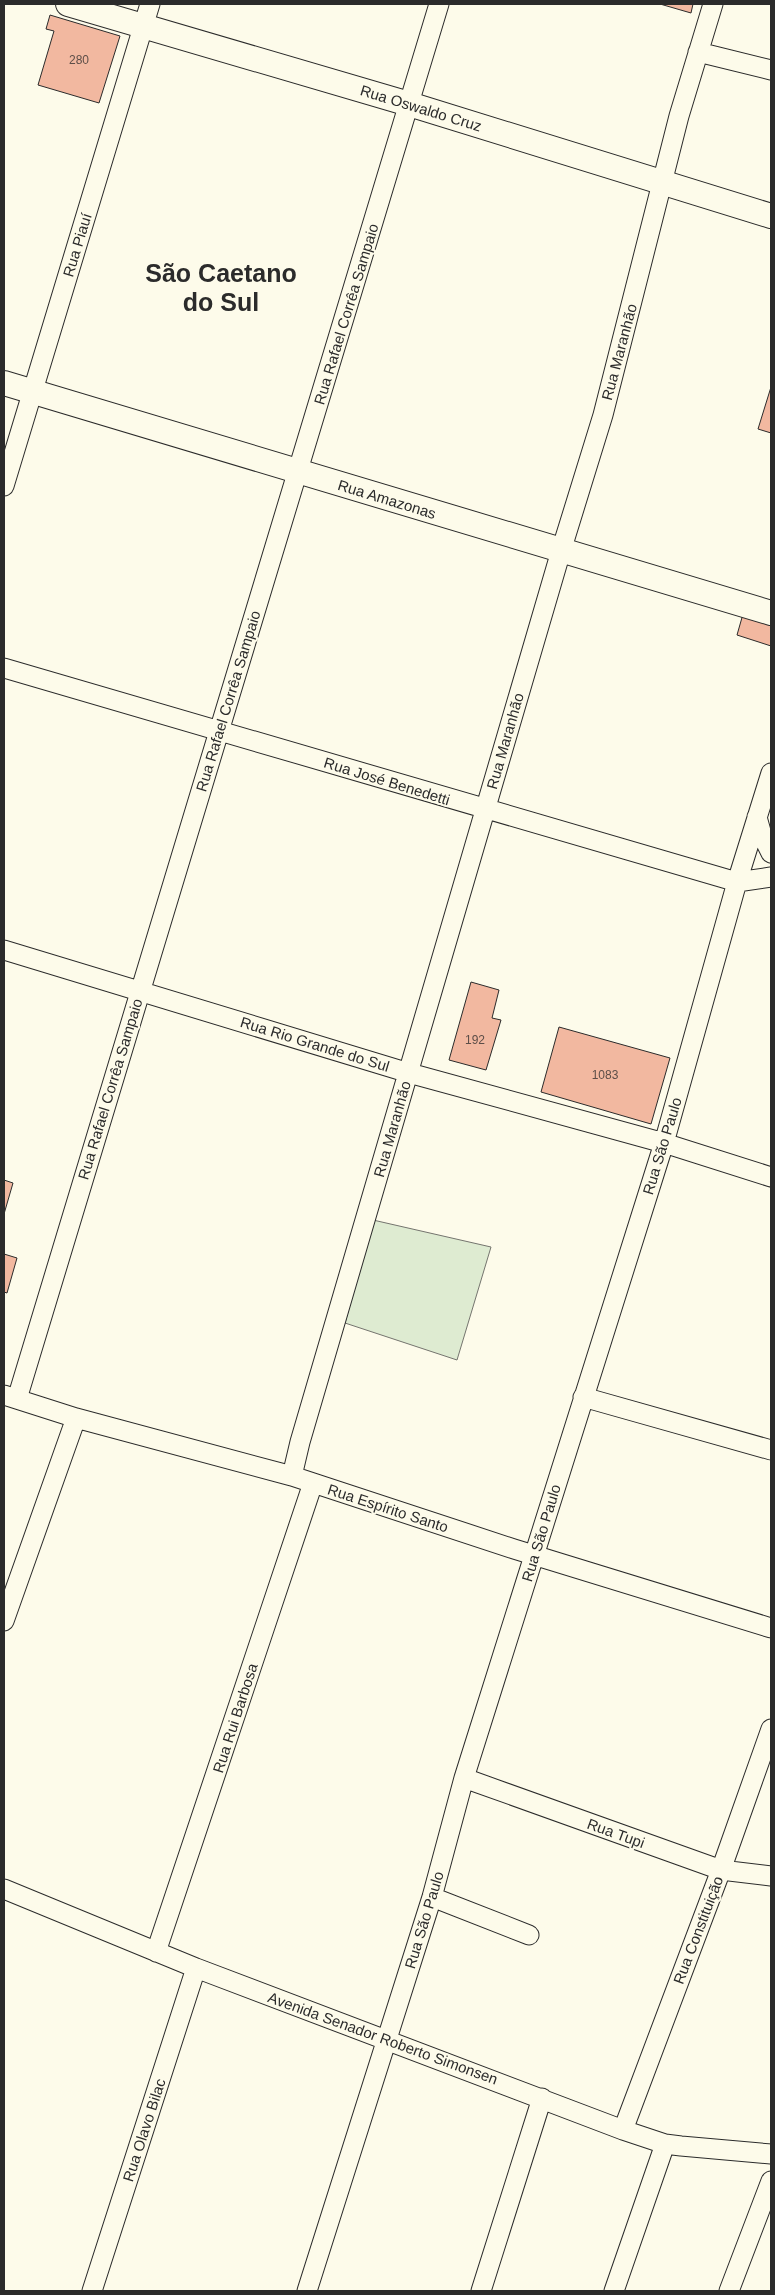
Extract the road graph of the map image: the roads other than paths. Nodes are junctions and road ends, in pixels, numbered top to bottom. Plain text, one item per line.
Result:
1 (68, 4) edge
2 (150, 4) edge
3 (439, 4) edge
4 (714, 4) edge
5 (143, 26) junction
6 (698, 52) junction
7 (771, 70) edge
8 (409, 104) junction
9 (663, 183) junction
10 (771, 216) edge
11 (4, 384) edge
12 (33, 392) junction
13 (298, 472) junction
14 (4, 486) edge
15 (561, 551) junction
16 (771, 613) edge
17 (4, 668) edge
18 (218, 730) junction
19 (771, 773) edge
20 (485, 810) junction
21 (757, 818) junction
22 (771, 852) edge
23 (771, 877) edge
24 (737, 882) junction
25 (4, 950) edge
26 (140, 991) junction
27 (409, 1073) junction
28 (664, 1143) junction
29 (771, 1177) edge
30 (11, 1397) edge
31 (583, 1397) junction
32 (76, 1418) junction
33 (771, 1450) edge
34 (292, 1476) junction
35 (312, 1483) junction
36 (535, 1554) junction
37 (4, 1621) edge
38 (771, 1628) edge
39 (771, 1729) edge
40 (464, 1778) junction
41 (721, 1870) junction
42 (771, 1876) edge
43 (4, 1889) edge
44 (432, 1897) junction
45 (529, 1935) dead end
46 (156, 1952) junction
47 (196, 1968) junction
48 (386, 2039) junction
49 (542, 2098) junction
50 (623, 2130) junction
51 (665, 2144) junction
52 (771, 2154) edge
53 (771, 2181) edge
54 (92, 2291) edge
55 (307, 2291) edge
56 (482, 2291) edge
57 (614, 2291) edge
58 (729, 2291) edge

1 - 5 main road, Rua Oswaldo Cruz
2 - 5 street, Rua Piauí
3 - 8 street, Rua Rafael Corrêa Sampaio
4 - 6 street, Rua Maranhão
5 - 8 main road, Rua Oswaldo Cruz
5 - 12 street, Rua Piauí
6 - 7 street
6 - 9 street, Rua Maranhão
8 - 9 main road, Rua Oswaldo Cruz
8 - 13 street, Rua Rafael Corrêa Sampaio
9 - 10 main road, Rua Oswaldo Cruz
9 - 15 street, Rua Maranhão
11 - 12 main road, Rua Amazonas
12 - 13 main road, Rua Amazonas
12 - 14 street, Rua Piauí
13 - 15 main road, Rua Amazonas
13 - 18 street, Rua Rafael Corrêa Sampaio
15 - 16 main road, Rua Amazonas
15 - 20 street, Rua Maranhão
17 - 18 street, Rua José Benedetti
18 - 20 street, Rua José Benedetti
18 - 26 street, Rua Rafael Corrêa Sampaio
19 - 21 street, Rua São Paulo
20 - 24 street, Rua José Benedetti
20 - 27 street, Rua Maranhão
21 - 22 street
21 - 24 street, Rua São Paulo
23 - 24 street, Rua José Benedetti
24 - 28 street, Rua São Paulo
25 - 26 street, Rua Rio Grande do Sul
26 - 27 street, Rua Rio Grande do Sul
26 - 30 street, Rua Rafael Corrêa Sampaio
27 - 28 street, Rua Rio Grande do Sul
27 - 34 street, Rua Maranhão
28 - 29 street, Rua Rio Grande do Sul
28 - 31 street, Rua São Paulo
30 - 32 street, Rua Espírito Santo
31 - 33 street
31 - 36 street, Rua São Paulo
32 - 34 street, Rua Espírito Santo
32 - 37 street
34 - 35 street, Rua Espírito Santo
35 - 36 street, Rua Espírito Santo
35 - 46 street, Rua Rui Barbosa
36 - 38 street, Rua Espírito Santo
36 - 40 street, Rua São Paulo
39 - 41 street, Rua Constituição
40 - 41 street, Rua Tupi
40 - 44 street, Rua São Paulo
41 - 42 street, Rua Tupi
41 - 50 street, Rua Constituição
43 - 46 street, Avenida Senador Roberto Simonsen
44 - 45 street
44 - 48 street, Rua São Paulo
46 - 47 street, Avenida Senador Roberto Simonsen
47 - 48 street, Avenida Senador Roberto Simonsen
47 - 54 street, Rua Olavo Bilac
48 - 49 street, Avenida Senador Roberto Simonsen
48 - 55 street, Rua São Paulo
49 - 50 street, Avenida Senador Roberto Simonsen
49 - 56 street
50 - 51 street, Avenida Senador Roberto Simonsen
51 - 52 street, Avenida Senador Roberto Simonsen
51 - 57 street
53 - 58 street

